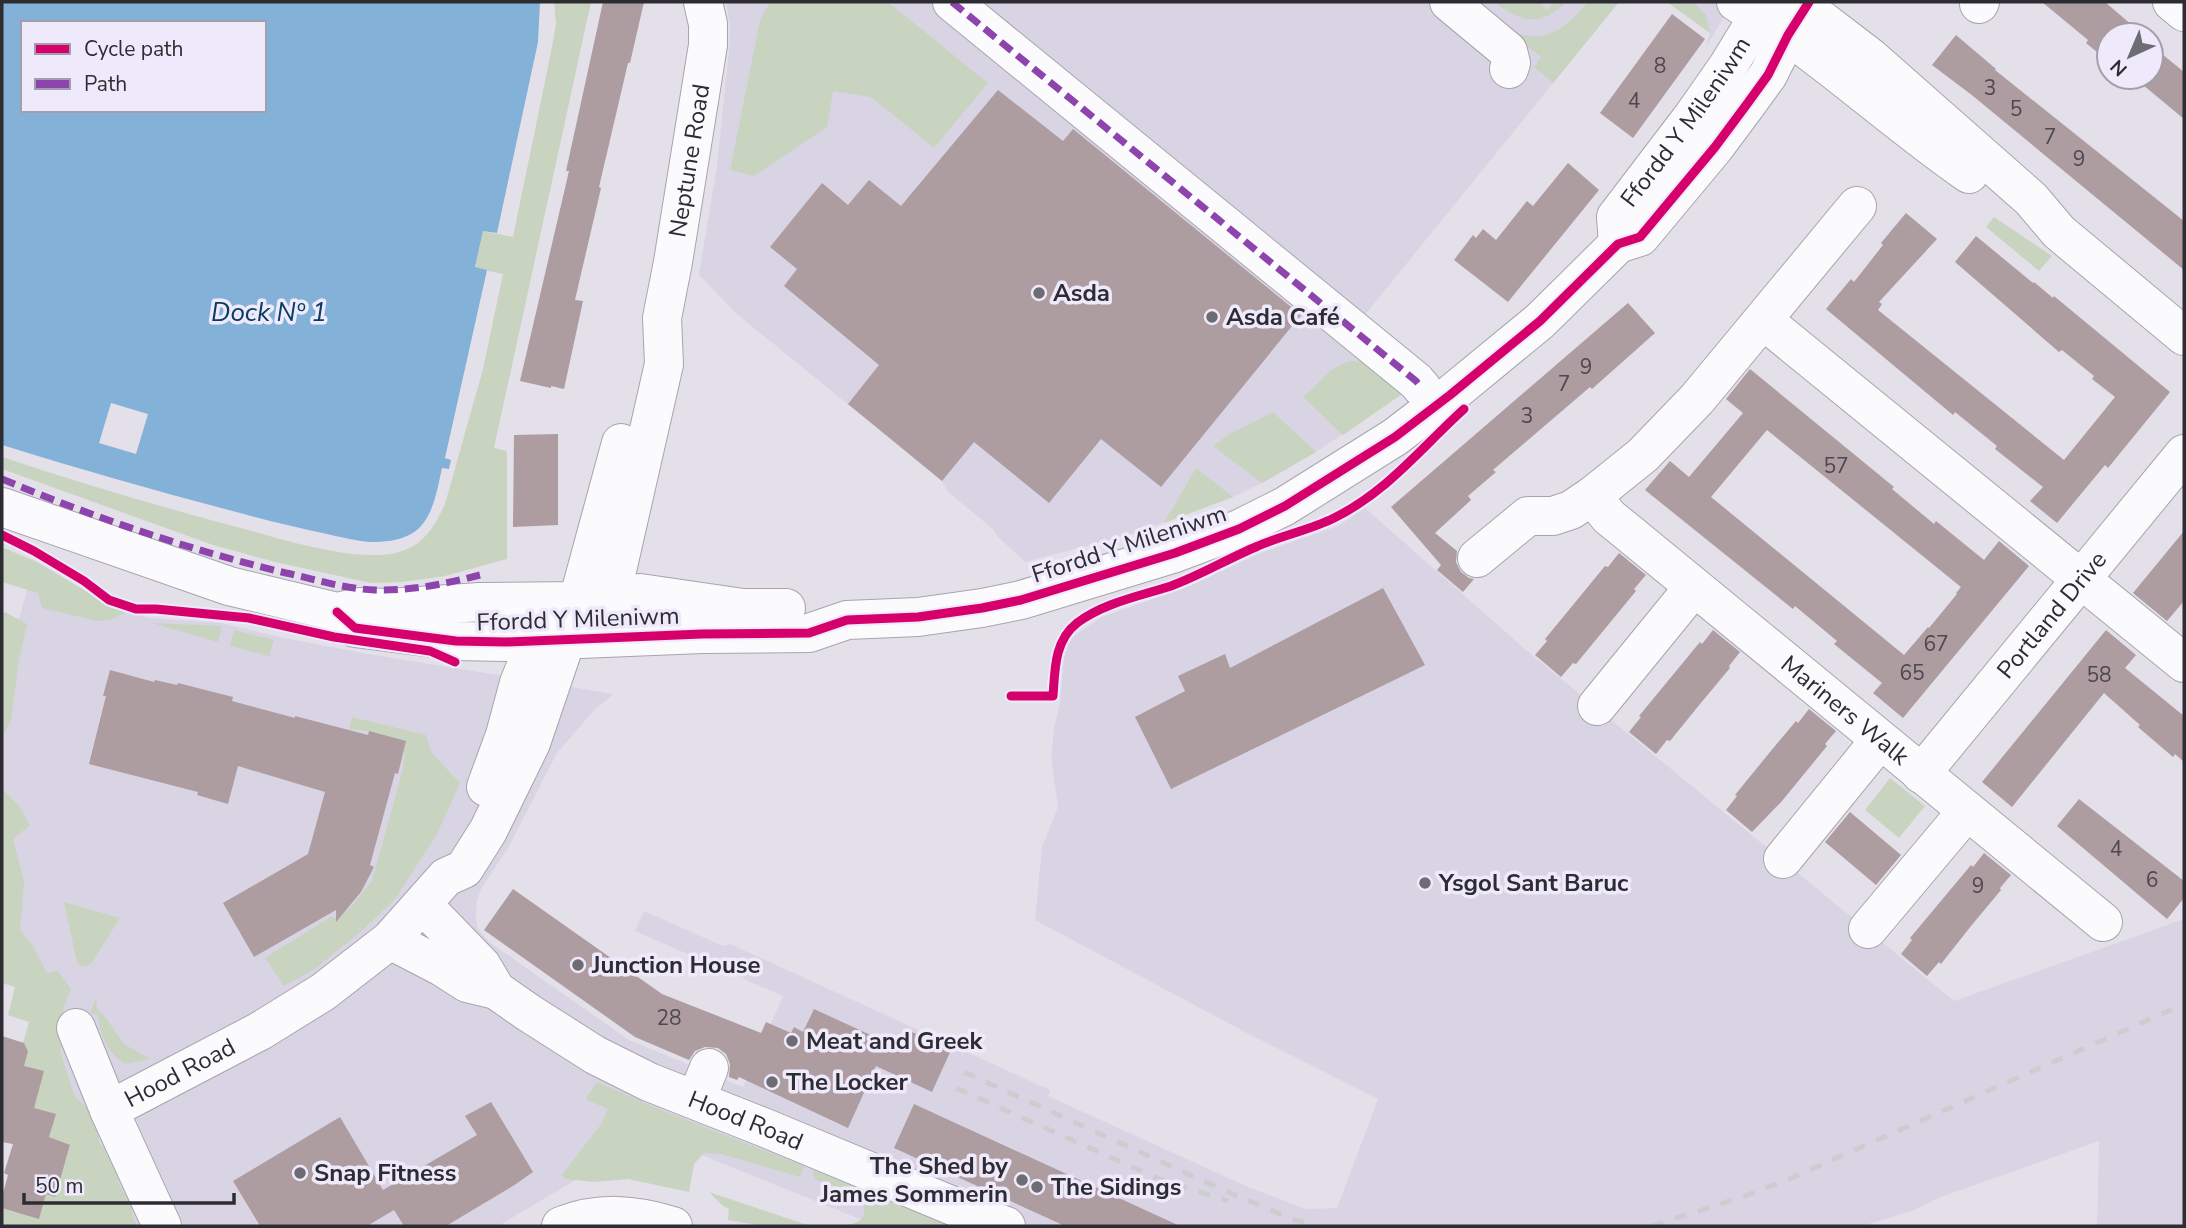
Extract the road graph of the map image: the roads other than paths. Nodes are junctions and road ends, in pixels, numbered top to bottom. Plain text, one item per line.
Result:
1 (703, 2) edge
2 (952, 2) edge
3 (1449, 2) edge
4 (2172, 2) edge
5 (1780, 9) edge
6 (2184, 12) edge
7 (1509, 69) dead end
8 (1857, 206) dead end
9 (1763, 320) junction
10 (2184, 337) edge
11 (1422, 387) dead end
12 (2184, 454) edge
13 (1592, 496) junction
14 (2, 508) edge
15 (1478, 558) dead end
16 (2081, 579) junction
17 (1694, 587) junction
18 (595, 599) junction
19 (337, 612) junction
20 (847, 620) junction
21 (551, 640) junction
22 (2184, 663) edge
23 (1597, 706) dead end
24 (1880, 740) junction
25 (1921, 774) junction
26 (1967, 811) junction
27 (1783, 859) dead end
28 (434, 891) junction
29 (2103, 922) dead end
30 (1868, 929) dead end
31 (390, 940) junction
32 (496, 990) junction
33 (76, 1028) dead end
34 (109, 1110) junction
35 (162, 1226) edge
36 (561, 1226) edge
37 (673, 1226) edge
38 (1006, 1226) edge

1 - 18 street, Neptune Road
2 - 11 street
3 - 7 street
4 - 6 street
5 - 10 street
5 - 20 street, Ffordd Y Mileniwm
8 - 9 street
9 - 13 street
9 - 16 street
12 - 16 street, Portland Drive
13 - 15 street
13 - 17 street, Mariners Walk
14 - 19 street, Ffordd Y Mileniwm
16 - 22 street
16 - 25 street, Portland Drive
17 - 23 street
17 - 24 street, Mariners Walk
18 - 19 street, Ffordd Y Mileniwm
18 - 20 street, Ffordd Y Mileniwm
18 - 21 street, Hood Road
19 - 21 street, Ffordd Y Mileniwm
20 - 21 street, Ffordd Y Mileniwm
21 - 28 street, Hood Road
24 - 25 street, Mariners Walk
24 - 27 street
25 - 26 street, Mariners Walk
26 - 29 street, Mariners Walk
26 - 30 street
28 - 31 street, Hood Road
28 - 32 street, Hood Road
31 - 32 street, Hood Road
31 - 34 street, Hood Road
32 - 38 street, Hood Road
33 - 34 street, Hood Road
34 - 35 street, Hood Road
36 - 37 street

